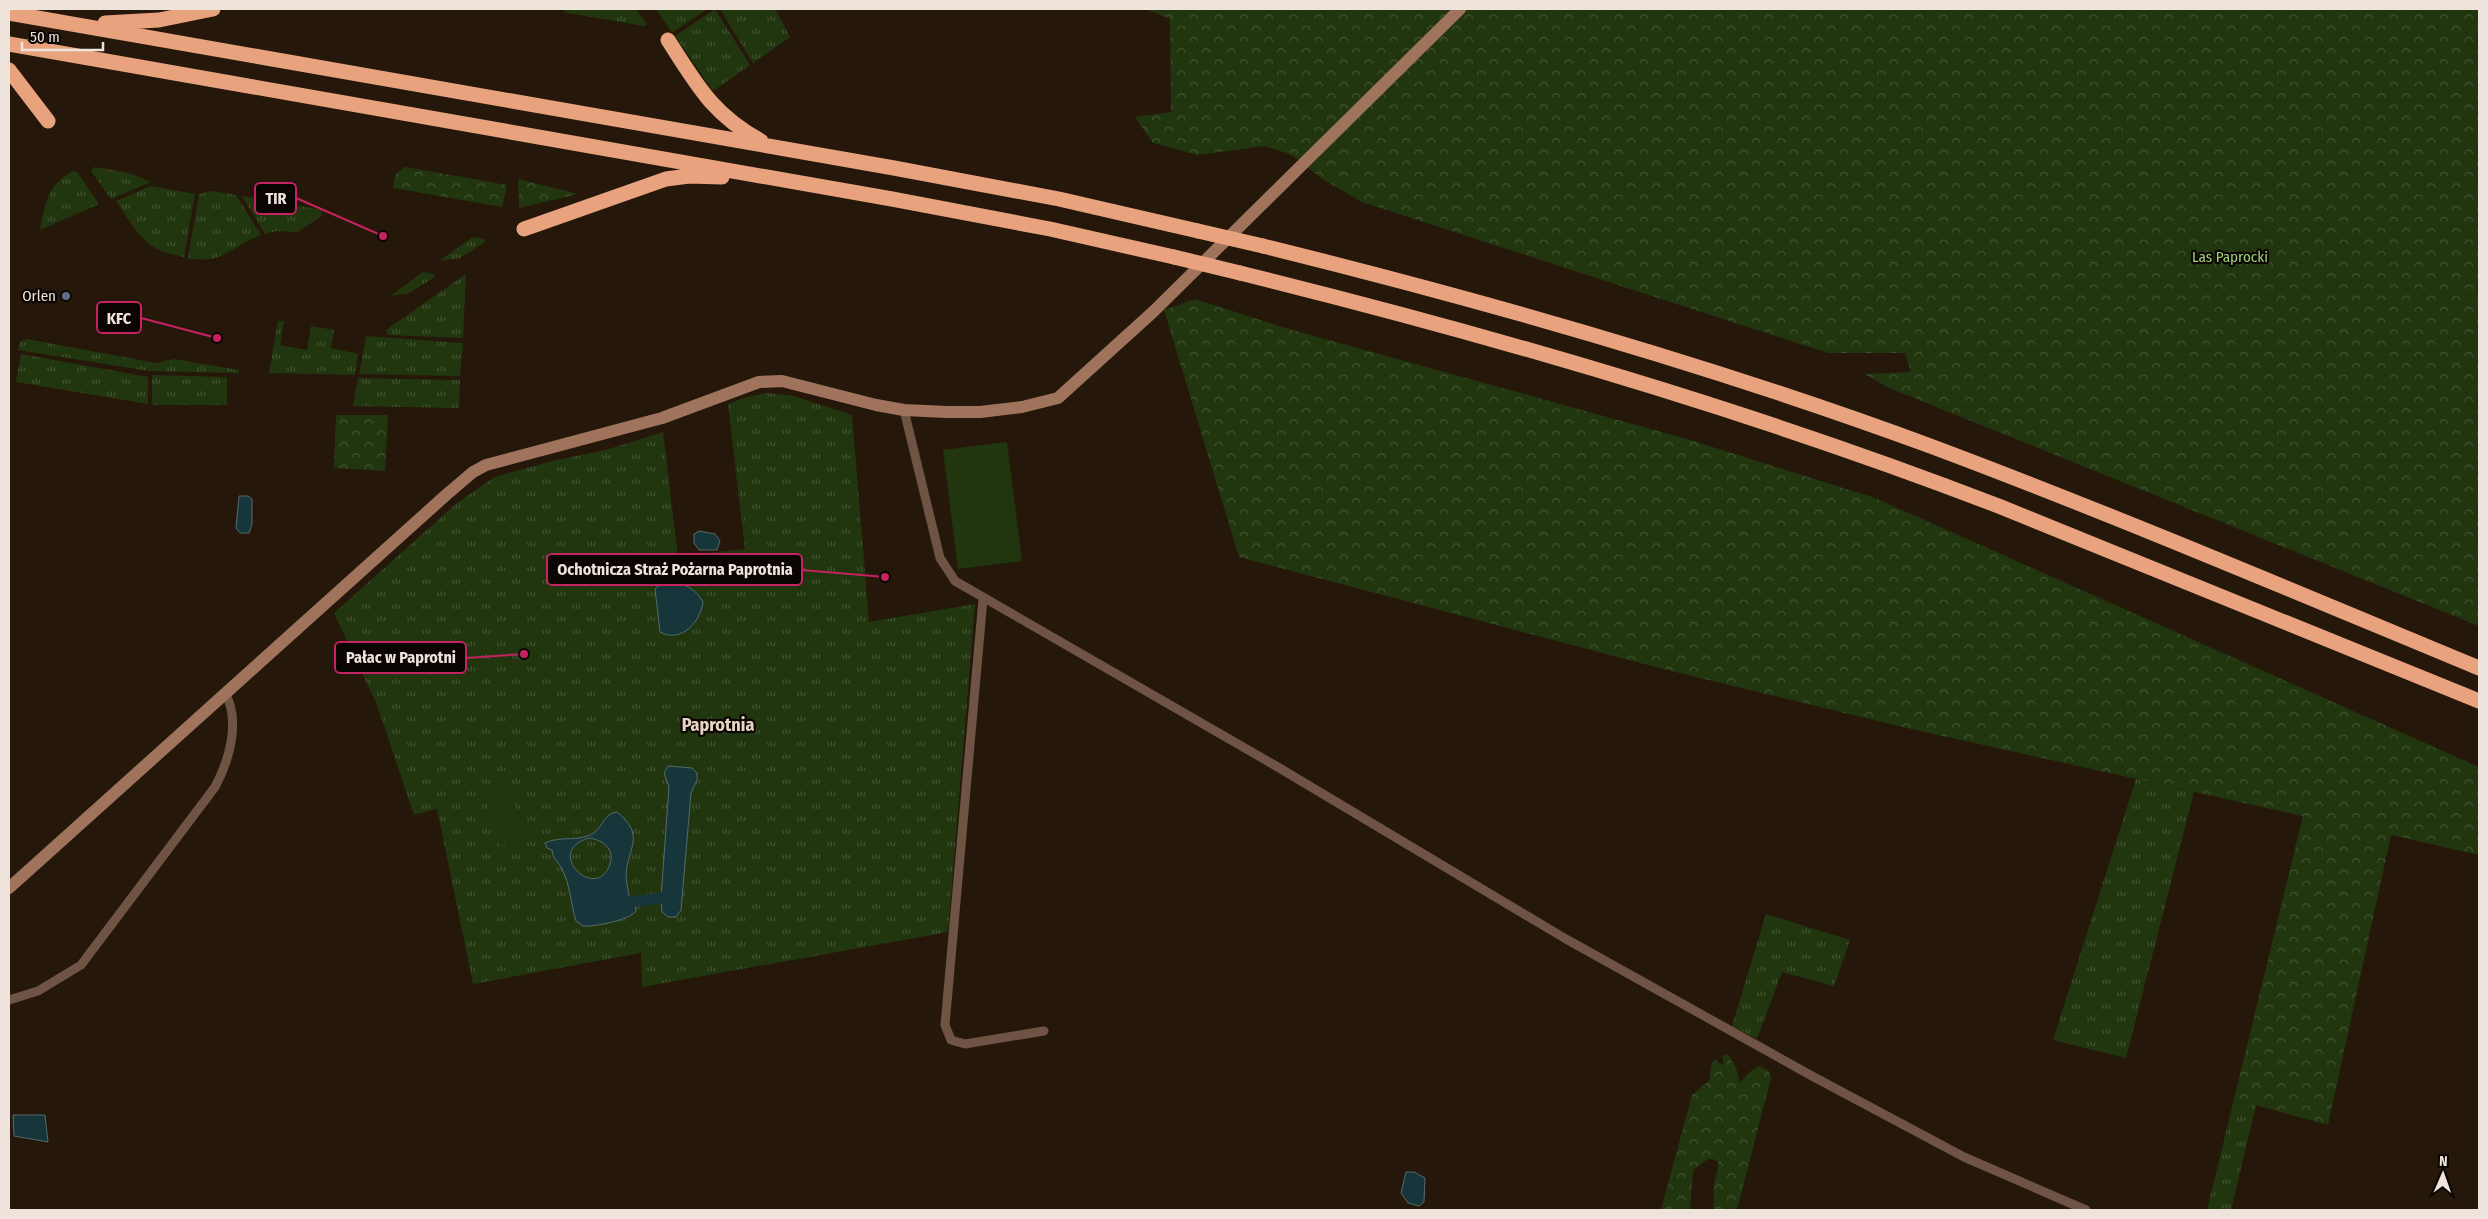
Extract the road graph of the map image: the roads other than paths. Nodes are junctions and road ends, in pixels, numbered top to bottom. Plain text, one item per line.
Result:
1 (213, 9) edge
2 (1460, 9) edge
3 (9, 13) edge
4 (76, 25) junction
5 (668, 40) dead end
6 (9, 44) edge
7 (9, 70) edge
8 (48, 120) dead end
9 (771, 146) junction
10 (776, 178) junction
11 (524, 229) dead end
12 (904, 410) junction
13 (983, 599) junction
14 (2479, 668) edge
15 (225, 693) junction
16 (2479, 702) edge
17 (9, 888) edge
18 (9, 1000) edge
19 (1044, 1031) dead end
20 (2086, 1210) edge

1 - 4 highway
2 - 12 street
3 - 4 highway
4 - 9 highway
5 - 9 highway
6 - 10 highway
7 - 8 highway
9 - 14 highway, bridge
10 - 11 highway
10 - 16 highway, bridge
12 - 13 street
12 - 15 street
13 - 19 street
13 - 20 street
15 - 17 street
15 - 18 street

